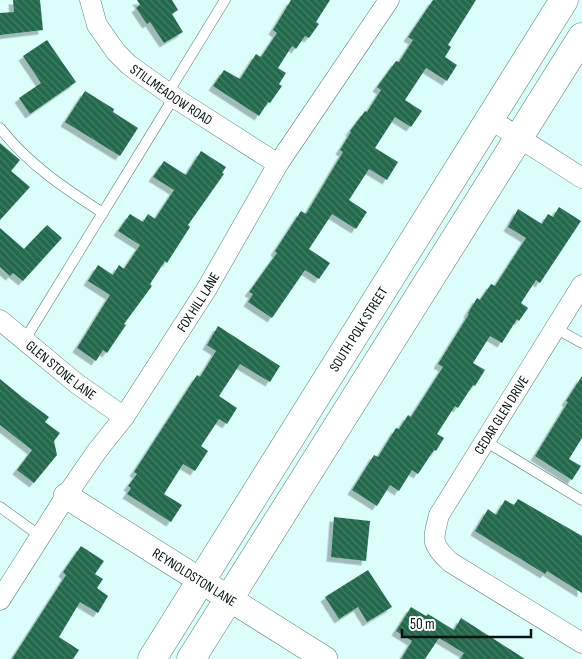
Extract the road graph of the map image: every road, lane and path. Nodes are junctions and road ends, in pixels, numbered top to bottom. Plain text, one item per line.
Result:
1 (90, 0) edge
2 (225, 0) edge
3 (389, 0) edge
4 (564, 0) edge
5 (582, 37) edge
6 (171, 95) junction
7 (490, 119) junction
8 (0, 128) edge
9 (520, 137) junction
10 (278, 164) junction
11 (582, 178) edge
12 (102, 213) junction
13 (582, 285) edge
14 (0, 320) edge
15 (555, 328) junction
16 (24, 341) junction
17 (582, 343) edge
18 (124, 417) junction
19 (485, 440) junction
20 (66, 496) junction
21 (582, 500) edge
22 (0, 507) edge
23 (40, 536) junction
24 (200, 582) junction
25 (229, 599) junction
26 (0, 600) edge
27 (582, 643) edge
28 (152, 659) edge
29 (191, 659) edge
30 (325, 659) edge

1 - 6 street, STILLMEADOW ROAD
2 - 6 lane
3 - 10 street, FOX HILL LANE
4 - 7 main road, SOUTH POLK STREET
5 - 9 main road
6 - 10 street, STILLMEADOW ROAD
6 - 12 lane
7 - 9 street
7 - 24 main road, SOUTH POLK STREET
8 - 12 lane
9 - 11 street
9 - 25 main road
10 - 18 street, FOX HILL LANE
12 - 16 lane
13 - 15 street, CEDAR GLEN DRIVE
14 - 16 street, GLEN STONE LANE
15 - 17 lane
15 - 19 street, CEDAR GLEN DRIVE
16 - 18 street, GLEN STONE LANE
18 - 20 street, FOX HILL LANE
19 - 21 lane
19 - 27 street, CEDAR GLEN DRIVE
20 - 23 street, FOX HILL LANE
20 - 24 street, REYNOLDSTON LANE
22 - 23 lane
23 - 26 street, FOX HILL LANE
24 - 25 street, REYNOLDSTON LANE
24 - 28 main road, SOUTH POLK STREET
25 - 29 main road
25 - 30 street, REYNOLDSTON LANE

